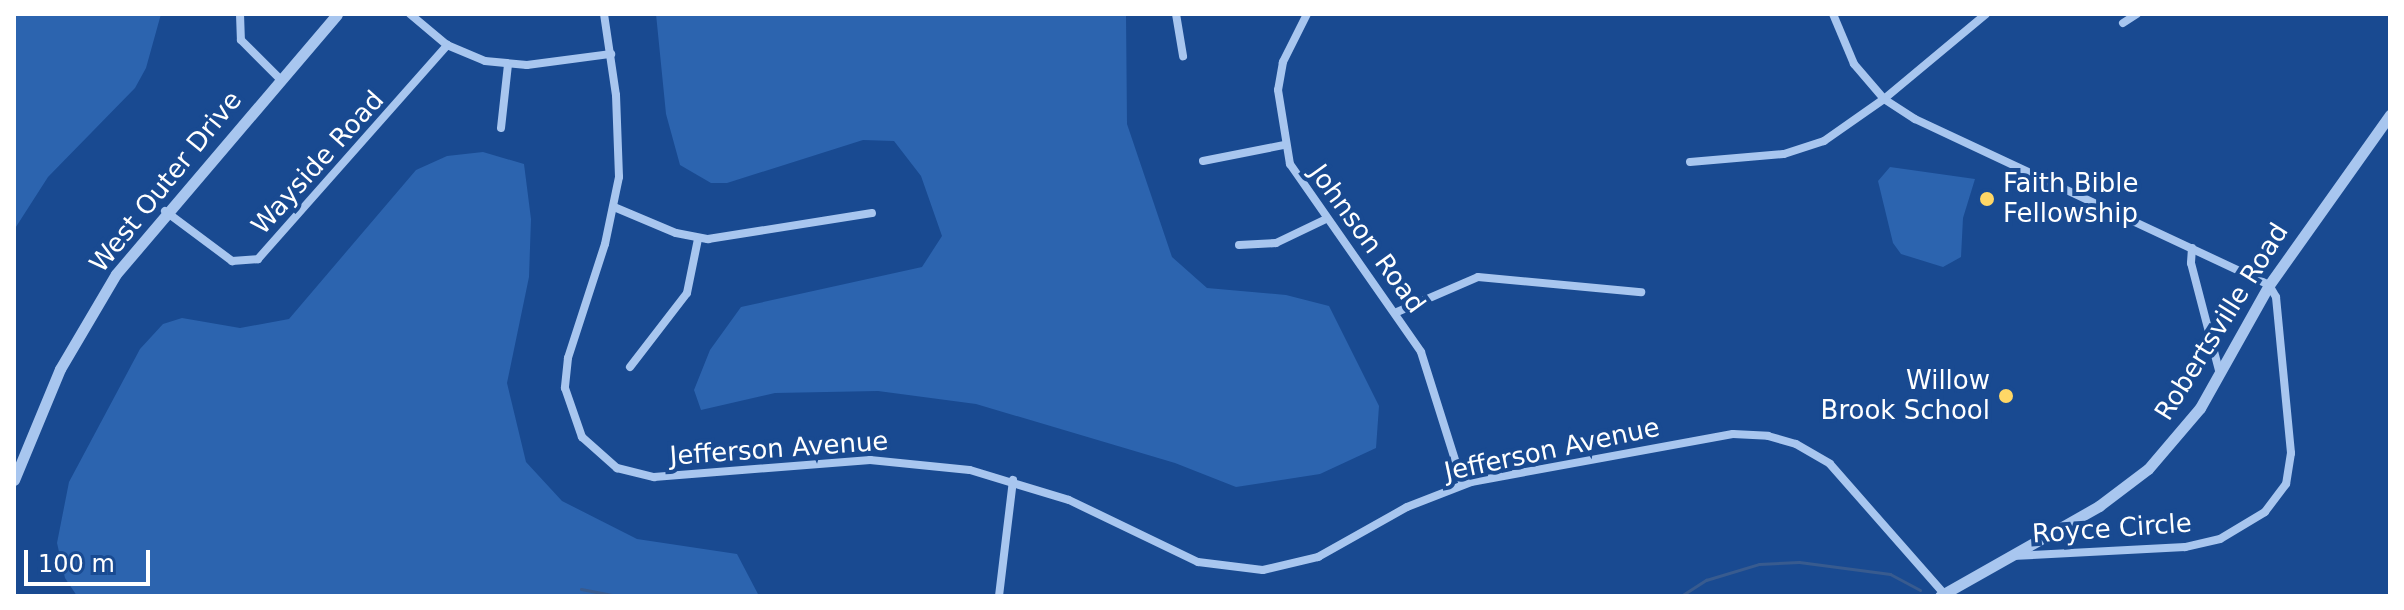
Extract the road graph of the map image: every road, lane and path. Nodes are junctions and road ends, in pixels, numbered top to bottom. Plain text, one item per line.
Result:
1 (240, 14) edge
2 (337, 14) edge
3 (410, 14) edge
4 (604, 14) edge
5 (1176, 14) edge
6 (1307, 14) edge
7 (1833, 14) edge
8 (1986, 14) edge
9 (2137, 14) edge
10 (2123, 23) dead end
11 (447, 45) junction
12 (611, 54) junction
13 (1183, 56) dead end
14 (508, 65) junction
15 (280, 79) junction
16 (1884, 99) junction
17 (2390, 115) edge
18 (501, 128) dead end
19 (1284, 145) junction
20 (1203, 161) dead end
21 (1690, 162) dead end
22 (614, 207) junction
23 (165, 211) junction
24 (872, 213) dead end
25 (1326, 219) junction
26 (698, 239) junction
27 (1239, 245) dead end
28 (2192, 248) junction
29 (2269, 285) junction
30 (1641, 292) dead end
31 (1397, 312) junction
32 (630, 367) dead end
33 (2220, 374) junction
34 (14, 480) edge
35 (1013, 480) junction
36 (1463, 485) junction
37 (2004, 555) junction
38 (1943, 595) edge
39 (999, 596) edge

1 - 15 street
2 - 15 street, West Outer Drive
3 - 11 street
4 - 12 street, Jefferson Avenue
5 - 13 street
6 - 19 street, Johnson Road
7 - 16 street
8 - 16 street
9 - 10 street
11 - 14 street
11 - 23 street, Wayside Road
12 - 14 street
12 - 22 street, Jefferson Avenue
14 - 18 street
15 - 23 street, West Outer Drive
16 - 21 street
16 - 28 street
17 - 29 street, Robertsville Road
19 - 20 street
19 - 25 street, Johnson Road
22 - 26 street
22 - 35 street, Jefferson Avenue
23 - 34 street, West Outer Drive
24 - 26 street
25 - 27 street
25 - 31 street, Johnson Road
26 - 32 street
28 - 29 street
28 - 33 street
29 - 33 street, Robertsville Road
29 - 37 street, Royce Circle
30 - 31 street
31 - 36 street, Johnson Road
33 - 37 street, Robertsville Road
35 - 36 street, Jefferson Avenue
35 - 39 street
36 - 38 street, Jefferson Avenue
37 - 38 street, Robertsville Road

